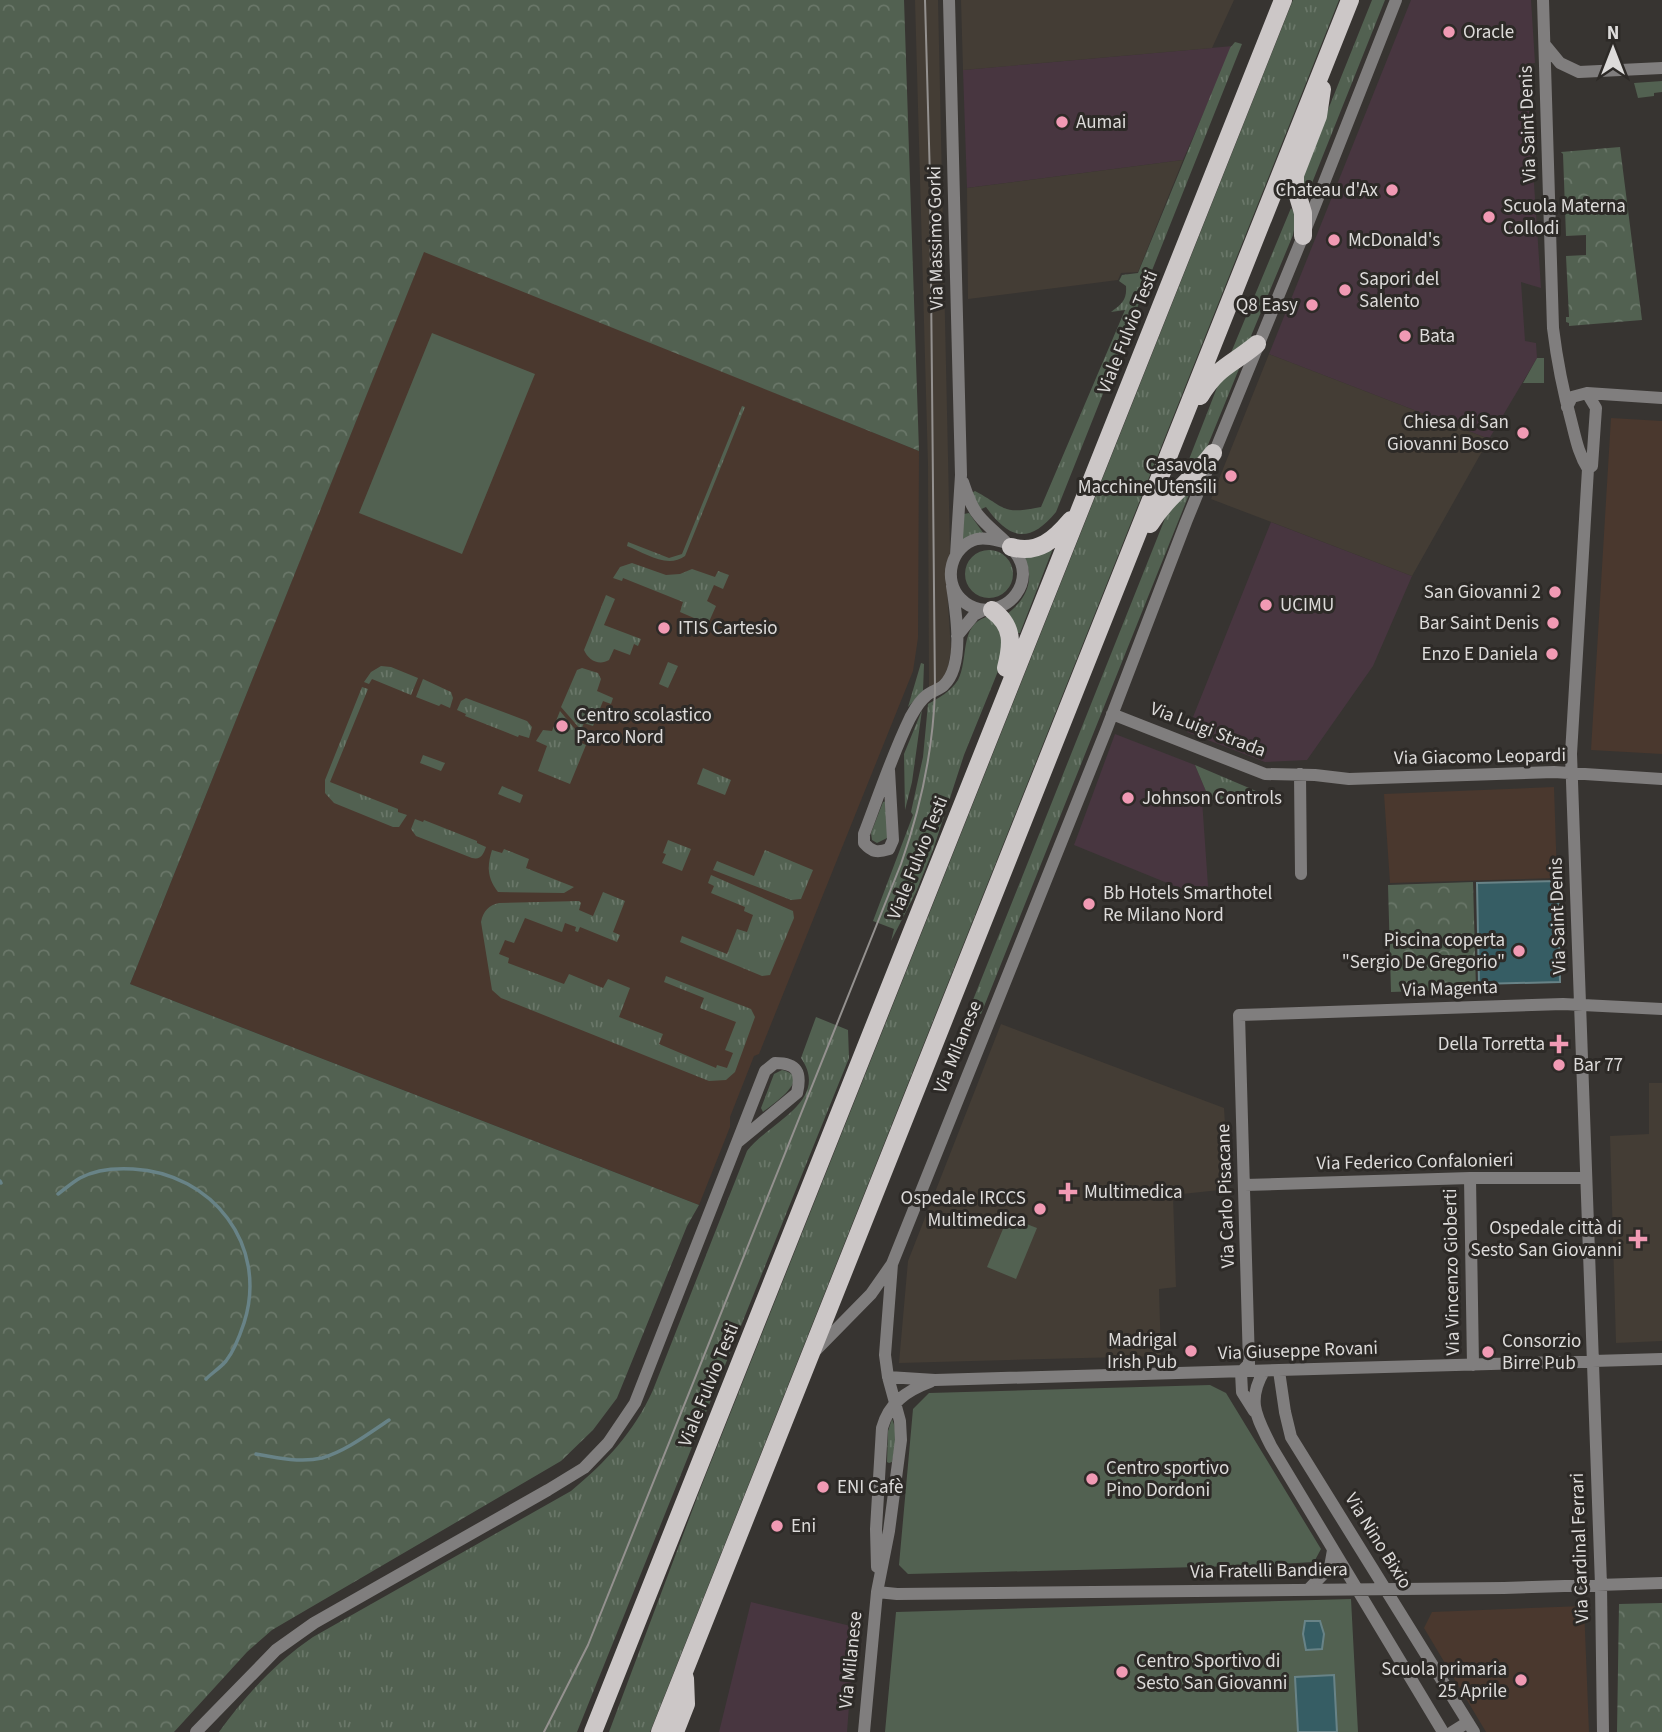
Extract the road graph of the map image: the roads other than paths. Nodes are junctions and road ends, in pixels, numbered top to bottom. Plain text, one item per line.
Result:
1 (949, 0) edge
2 (1283, 0) edge
3 (1350, 0) edge
4 (1396, 0) edge
5 (1543, 0) edge
6 (1545, 45) junction
7 (1326, 61) junction
8 (1662, 68) edge
9 (1303, 236) junction
10 (1257, 344) junction
11 (1587, 393) junction
12 (1662, 398) edge
13 (1567, 407) junction
14 (1179, 429) junction
15 (1213, 453) junction
16 (1588, 470) junction
17 (961, 475) junction
18 (1080, 509) junction
19 (1007, 544) junction
20 (956, 555) junction
21 (1125, 565) junction
22 (952, 586) junction
23 (988, 610) junction
24 (957, 636) junction
25 (1112, 714) junction
26 (889, 770) junction
27 (1571, 773) junction
28 (1296, 774) junction
29 (1662, 779) edge
30 (969, 787) junction
31 (1301, 874) dead end
32 (1580, 1005) junction
33 (1662, 1009) edge
34 (1240, 1015) joint
35 (738, 1142) junction
36 (1470, 1178) junction
37 (1586, 1178) junction
38 (1245, 1185) junction
39 (892, 1265) junction
40 (809, 1358) junction
41 (1662, 1359) edge
42 (1592, 1362) junction
43 (1473, 1365) junction
44 (1264, 1371) junction
45 (1279, 1371) junction
46 (1241, 1372) junction
47 (888, 1377) junction
48 (935, 1380) junction
49 (894, 1404) junction
50 (1254, 1410) junction
51 (1291, 1437) junction
52 (1271, 1446) junction
53 (1333, 1550) junction
54 (1662, 1583) edge
55 (1601, 1585) junction
56 (1309, 1589) junction
57 (1356, 1589) junction
58 (1384, 1589) junction
59 (877, 1592) junction
60 (685, 1672) junction
61 (230, 1698) junction
62 (1471, 1727) edge
63 (196, 1732) edge
64 (208, 1732) edge
65 (593, 1732) edge
66 (660, 1732) edge
67 (675, 1732) edge
68 (864, 1732) edge
69 (1443, 1732) edge
70 (1452, 1732) edge
71 (1603, 1732) edge

1 - 17 street, Via Massimo Gorki
2 - 18 main road, Viale Fulvio Testi
3 - 7 main road
4 - 9 street
5 - 6 street, Via Saint Denis
6 - 8 street
6 - 13 street, Via Saint Denis
7 - 9 main road
7 - 14 main road
9 - 10 street
10 - 14 main road
10 - 15 street
11 - 12 street
11 - 13 street
11 - 16 street, Via Saint Denis
13 - 16 street, Via Saint Denis
14 - 21 main road
15 - 21 main road
15 - 25 street
16 - 27 street, Via Saint Denis
17 - 19 street, Via Massimo Gorki
17 - 20 street, Via Massimo Gorki
18 - 19 main road
18 - 30 main road, Viale Fulvio Testi
19 - 20 street
19 - 23 street
20 - 22 street
21 - 40 main road
22 - 23 street
22 - 24 street
23 - 24 street
23 - 30 main road
24 - 26 street
25 - 28 street, Via Luigi Strada
25 - 39 street, Via Milanese
26 - 26 street
27 - 28 street, Via Giacomo Leopardi
27 - 29 street, Via Giacomo Leopardi
27 - 32 street, Via Saint Denis
28 - 31 street
30 - 65 main road, Viale Fulvio Testi
32 - 33 street, Via Magenta
32 - 34 street, Via Magenta
32 - 37 street, Via Saint Denis
34 - 38 street, Via Carlo Pisacane
35 - 35 street
35 - 61 street
36 - 37 street, Via Federico Confalonieri
36 - 38 street, Via Federico Confalonieri
36 - 43 street, Via Vincenzo Gioberti
37 - 42 street, Via Saint Denis
38 - 46 street, Via Carlo Pisacane
39 - 40 street
39 - 47 street, Via Milanese
40 - 60 main road
41 - 42 street, Via Giuseppe Rovani
42 - 43 street, Via Giuseppe Rovani
42 - 55 street, Via Cardinal Ferrari
43 - 45 street, Via Giuseppe Rovani
44 - 45 street, Via Giuseppe Rovani
44 - 46 street, Via Giuseppe Rovani
44 - 50 street
45 - 51 street, Via Nino Bixio
46 - 48 street, Via Giuseppe Rovani
46 - 50 street
47 - 48 street, Via Giuseppe Rovani
47 - 49 street, Via Milanese
48 - 49 street, Via Giuseppe Rovani
49 - 59 street, Via Milanese
49 - 59 street, Via Milanese
50 - 52 street
51 - 52 street
51 - 58 street, Via Nino Bixio
52 - 53 street
53 - 56 street
53 - 57 street
54 - 55 street, Via Fratelli Bandiera
55 - 58 street, Via Fratelli Bandiera
55 - 71 street, Via Cardinal Ferrari
56 - 57 street, Via Fratelli Bandiera
56 - 59 street, Via Fratelli Bandiera
57 - 58 street, Via Fratelli Bandiera
57 - 69 street
58 - 62 street, Via Nino Bixio
59 - 68 street, Via Milanese
60 - 66 main road
60 - 67 main road
61 - 63 street
61 - 64 street
62 - 70 street, Via Nino Bixio

